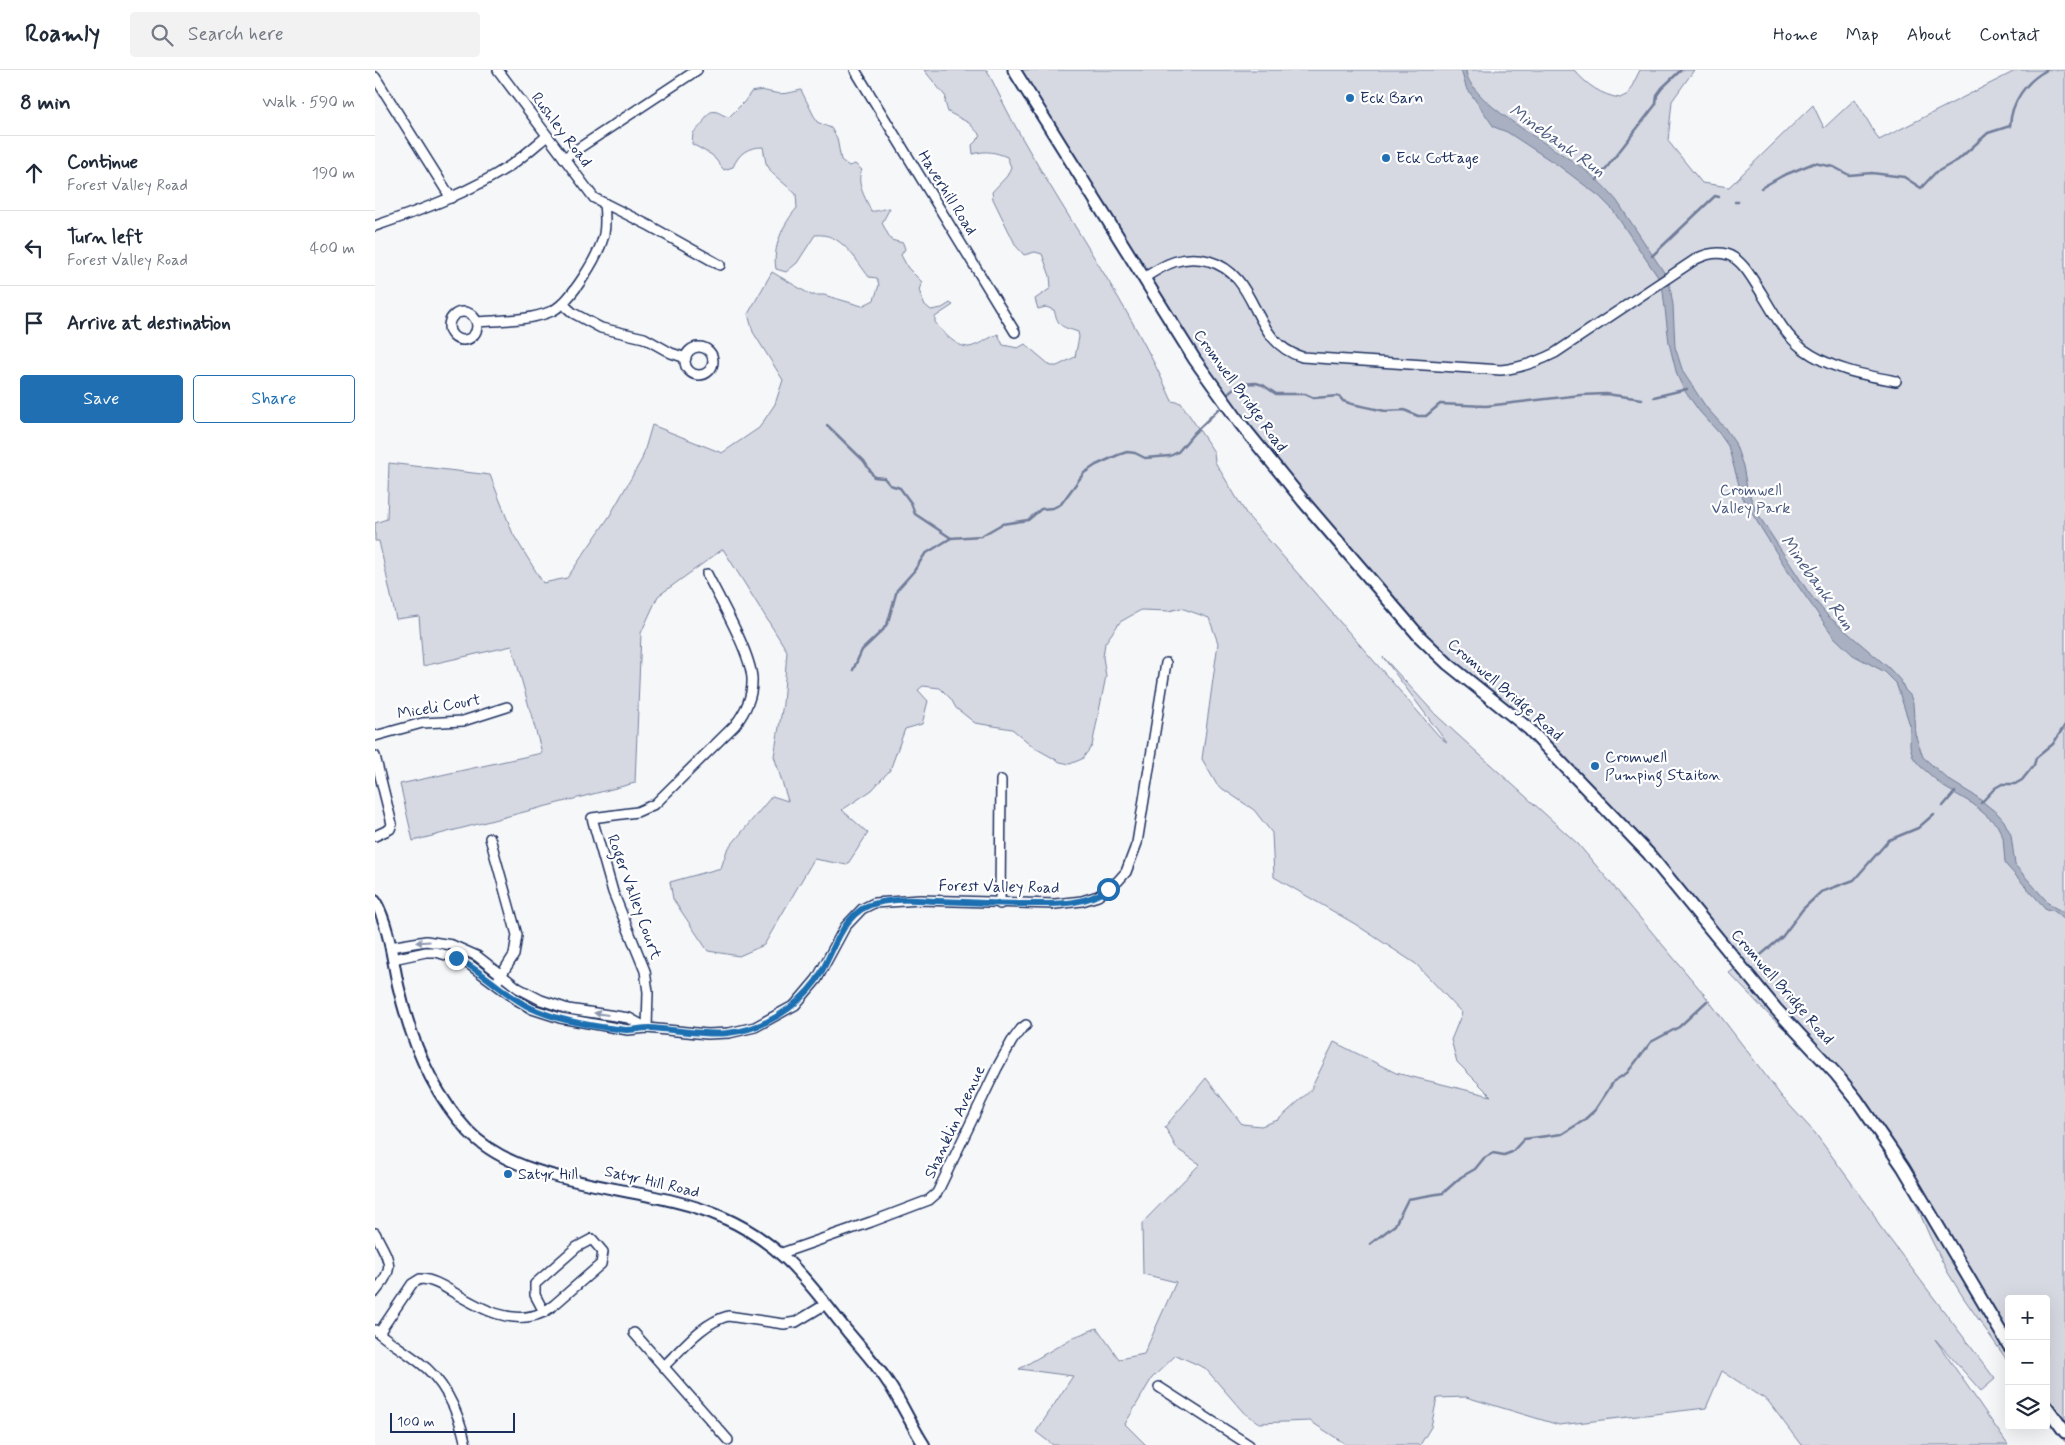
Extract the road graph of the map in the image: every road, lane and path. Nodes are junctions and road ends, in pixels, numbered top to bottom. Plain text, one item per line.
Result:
1 (498, 70) edge
2 (697, 70) edge
3 (855, 70) edge
4 (1014, 70) edge
5 (375, 78) edge
6 (547, 136) junction
7 (564, 158) junction
8 (451, 198) junction
9 (604, 203) junction
10 (375, 226) edge
11 (720, 265) dead end
12 (1144, 278) junction
13 (563, 304) junction
14 (477, 322) dead end
15 (1015, 332) dead end
16 (685, 358) dead end
17 (1896, 381) dead end
18 (707, 574) dead end
19 (1166, 663) dead end
20 (507, 707) dead end
21 (375, 736) edge
22 (375, 756) edge
23 (1001, 780) dead end
24 (375, 836) edge
25 (490, 838) dead end
26 (375, 901) edge
27 (1000, 904) junction
28 (390, 947) junction
29 (393, 959) junction
30 (502, 975) junction
31 (495, 984) junction
32 (1026, 1025) dead end
33 (647, 1028) junction
34 (375, 1234) edge
35 (782, 1254) junction
36 (375, 1292) edge
37 (825, 1304) junction
38 (544, 1312) junction
39 (377, 1332) edge
40 (634, 1333) dead end
41 (2005, 1340) edge
42 (664, 1366) junction
43 (1159, 1387) dead end
44 (2050, 1411) edge
45 (2065, 1432) edge
46 (728, 1440) dead end
47 (466, 1445) edge
48 (924, 1445) edge
49 (1249, 1445) edge

1 - 6 street, Rushley Road
2 - 7 street
3 - 15 street, Haverhill Road
4 - 12 main road, Cromwell Bridge Road
5 - 8 street
6 - 7 street, Rushley Road
6 - 8 street
7 - 9 street, Rushley Road
8 - 10 street
9 - 11 street, Rushley Road
9 - 13 street
12 - 17 street
12 - 41 main road, Cromwell Bridge Road
13 - 14 street
13 - 16 street
18 - 33 street, Roger Valley Court
19 - 27 street, Forest Valley Road
20 - 21 street, Miceli Court
22 - 24 street
23 - 27 street
25 - 30 street
26 - 28 street, Satyr Hill Road
27 - 33 street, Forest Valley Road
28 - 29 street, Satyr Hill Road
30 -> 28 street, Forest Valley Road
29 - 31 street, Forest Valley Road
29 - 35 street, Satyr Hill Road
30 - 31 street
33 -> 30 street, Forest Valley Road
31 - 33 street, Forest Valley Road
32 - 35 street, Shanklin Avenue
34 - 36 street
35 - 37 street, Satyr Hill Road
37 - 42 street
37 - 48 street, Satyr Hill Road
38 - 38 street
38 - 39 street
39 - 47 street
40 - 42 street
42 - 46 street
43 - 49 street
44 - 45 main road

